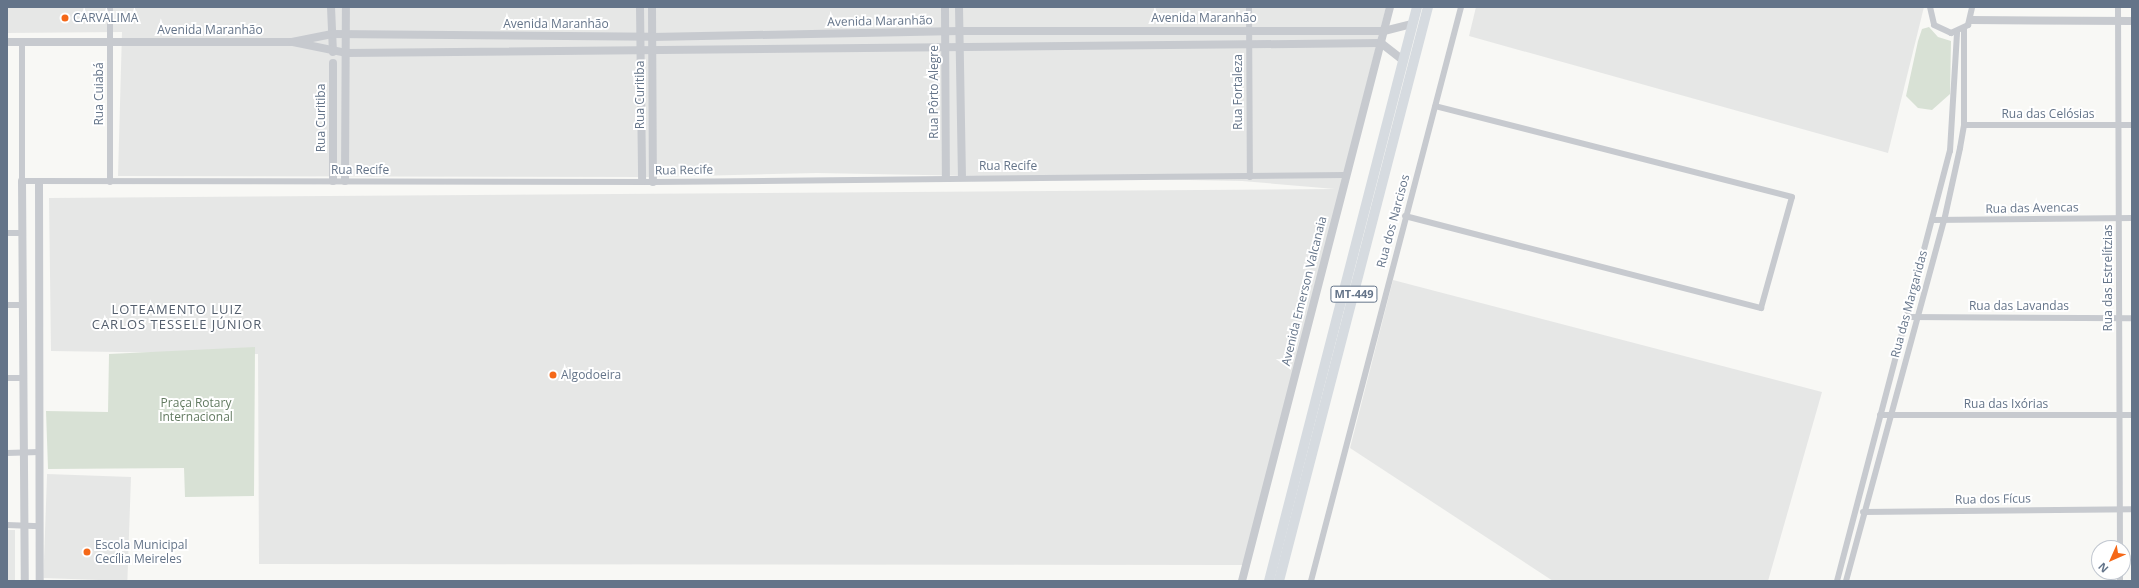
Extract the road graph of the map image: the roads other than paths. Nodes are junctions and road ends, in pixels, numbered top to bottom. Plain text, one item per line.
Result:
1 (110, 7) edge
2 (331, 7) edge
3 (346, 7) edge
4 (640, 7) edge
5 (652, 7) edge
6 (945, 7) edge
7 (959, 7) edge
8 (1249, 7) edge
9 (1390, 7) edge
10 (1417, 7) edge
11 (1428, 7) edge
12 (1461, 7) edge
13 (1930, 7) edge
14 (1972, 7) edge
15 (2118, 7) edge
16 (1971, 20) junction
17 (2118, 21) junction
18 (2132, 21) edge
19 (1412, 24) junction
20 (1249, 29) junction
21 (1964, 29) junction
22 (959, 31) junction
23 (1384, 31) junction
24 (945, 32) junction
25 (1957, 32) junction
26 (332, 34) junction
27 (346, 34) junction
28 (640, 36) junction
29 (652, 37) junction
30 (7, 42) edge
31 (22, 42) junction
32 (110, 42) junction
33 (292, 42) junction
34 (1382, 43) junction
35 (1249, 44) junction
36 (945, 46) junction
37 (959, 46) junction
38 (640, 51) junction
39 (333, 52) junction
40 (652, 52) junction
41 (346, 53) junction
42 (1403, 60) junction
43 (333, 63) joint
44 (1435, 106) junction
45 (1964, 125) junction
46 (2118, 125) junction
47 (2132, 125) edge
48 (1346, 176) junction
49 (946, 177) junction
50 (962, 177) junction
51 (1250, 177) junction
52 (22, 181) junction
53 (333, 181) junction
54 (39, 182) junction
55 (110, 182) junction
56 (345, 182) junction
57 (642, 182) junction
58 (653, 182) junction
59 (1405, 216) junction
60 (2119, 218) junction
61 (2132, 218) edge
62 (1933, 220) junction
63 (1944, 221) junction
64 (7, 233) edge
65 (22, 233) junction
66 (7, 305) edge
67 (23, 305) junction
68 (1906, 317) junction
69 (1917, 317) junction
70 (2119, 318) junction
71 (2132, 318) edge
72 (7, 378) edge
73 (23, 378) junction
74 (1880, 415) junction
75 (1891, 415) junction
76 (2120, 415) junction
77 (2132, 415) edge
78 (39, 452) junction
79 (7, 453) edge
80 (24, 453) junction
81 (2120, 509) junction
82 (2132, 509) edge
83 (1855, 512) junction
84 (1865, 512) junction
85 (7, 525) edge
86 (24, 525) junction
87 (40, 526) junction
88 (2120, 540) edge
89 (25, 581) edge
90 (40, 581) edge
91 (1242, 581) edge
92 (1269, 581) edge
93 (1279, 581) edge
94 (1311, 581) edge
95 (1837, 581) edge
96 (1846, 581) edge

1 - 32 street, Rua Cuiabá
2 - 26 street, Rua Curitiba
3 - 27 street
4 - 28 street, Rua Curitiba
5 - 29 street, Rua Curitiba
6 - 24 street, Rua Pôrto Alegre
7 - 22 street, Rua Pôrto Alegre
8 - 20 street, Rua Fortaleza
9 - 23 street, Avenida Emerson Valcanaia
10 - 19 main road, MT-449
11 - 93 main road, MT-449
12 - 44 street, Rua dos Narcisos
13 - 25 street
14 - 16 street
15 - 17 street, Rua das Estrelítzias
16 - 17 street
16 - 21 street
17 - 18 street
17 - 46 street, Rua das Estrelítzias
19 - 23 street, Avenida Maranhão
19 - 42 main road, MT-449
20 - 22 street, Avenida Maranhão
20 - 23 street, Avenida Maranhão
20 - 35 street, Rua Fortaleza
21 - 25 street
21 - 45 street, Rua das Margaridas
22 - 24 street, Avenida Maranhão
22 - 37 street, Rua Pôrto Alegre
23 - 34 street, Avenida Emerson Valcanaia
24 - 29 street, Avenida Maranhão
24 - 36 street, Rua Pôrto Alegre
25 - 62 street, Rua das Margaridas
26 - 27 street, Avenida Maranhão
26 - 33 street, Avenida Maranhão
26 - 39 street, Rua Curitiba
27 - 28 street, Avenida Maranhão
27 - 41 street, Rua Curitiba
28 - 29 street, Avenida Maranhão
28 - 38 street, Rua Curitiba
29 - 40 street, Rua Curitiba
30 - 31 street, Avenida Maranhão
31 - 32 street, Avenida Maranhão
31 - 52 street
32 - 33 street, Avenida Maranhão
32 - 55 street, Rua Cuiabá
33 - 39 street
34 - 35 street
34 - 42 street
34 - 48 street, Avenida Emerson Valcanaia
35 - 37 street
35 - 51 street, Rua Fortaleza
36 - 37 street
36 - 40 street
36 - 49 street, Rua Pôrto Alegre
37 - 50 street, Rua Pôrto Alegre
38 - 40 street
38 - 41 street
38 - 57 street, Rua Curitiba
39 - 41 street
39 - 43 street, Rua Curitiba
40 - 58 street, Rua Curitiba
41 - 56 street, Rua Curitiba
42 - 92 main road, MT-449
43 - 53 street, Rua Curitiba
44 - 59 street, Rua dos Narcisos
44 - 59 street
45 - 46 street, Rua das Celósias
45 - 63 street, Rua das Margaridas
46 - 47 street, Rua das Celósias
46 - 60 street, Rua das Estrelítzias
48 - 51 street, Rua Recife
48 - 91 street, Avenida Emerson Valcanaia
49 - 50 street, Rua Recife
49 - 58 street, Rua Recife
50 - 51 street, Rua Recife
52 - 54 street, Rua Recife
52 - 65 street
53 - 55 street, Rua Recife
53 - 56 street, Rua Recife
54 - 55 street, Rua Recife
54 - 78 street
56 - 57 street, Rua Recife
57 - 58 street, Rua Recife
59 - 94 street, Rua dos Narcisos
60 - 61 street, Rua das Avencas
60 - 63 street, Rua das Avencas
60 - 70 street, Rua das Estrelítzias
62 - 63 street, Rua das Avencas
62 - 68 street, Rua das Margaridas
63 - 69 street, Rua das Margaridas
64 - 65 street
65 - 67 street
66 - 67 street
67 - 73 street
68 - 69 street, Rua das Lavandas
68 - 74 street, Rua das Margaridas
69 - 70 street, Rua das Lavandas
69 - 75 street, Rua das Margaridas
70 - 71 street, Rua das Lavandas
70 - 76 street, Rua das Estrelítzias
72 - 73 street
73 - 80 street
74 - 75 street, Rua das Ixórias
74 - 83 street, Rua das Margaridas
75 - 76 street, Rua das Ixórias
75 - 84 street, Rua das Margaridas
76 - 77 street, Rua das Ixórias
76 - 81 street, Rua das Estrelítzias
78 - 80 street
78 - 87 street
79 - 80 street
80 - 86 street
81 - 82 street, Rua dos Fícus
81 - 84 street, Rua dos Fícus
81 - 88 street, Rua das Estrelítzias
83 - 84 street, Rua dos Fícus
83 - 95 street, Rua das Margaridas
84 - 96 street, Rua das Margaridas
85 - 86 street
86 - 87 street
86 - 89 street
87 - 90 street

